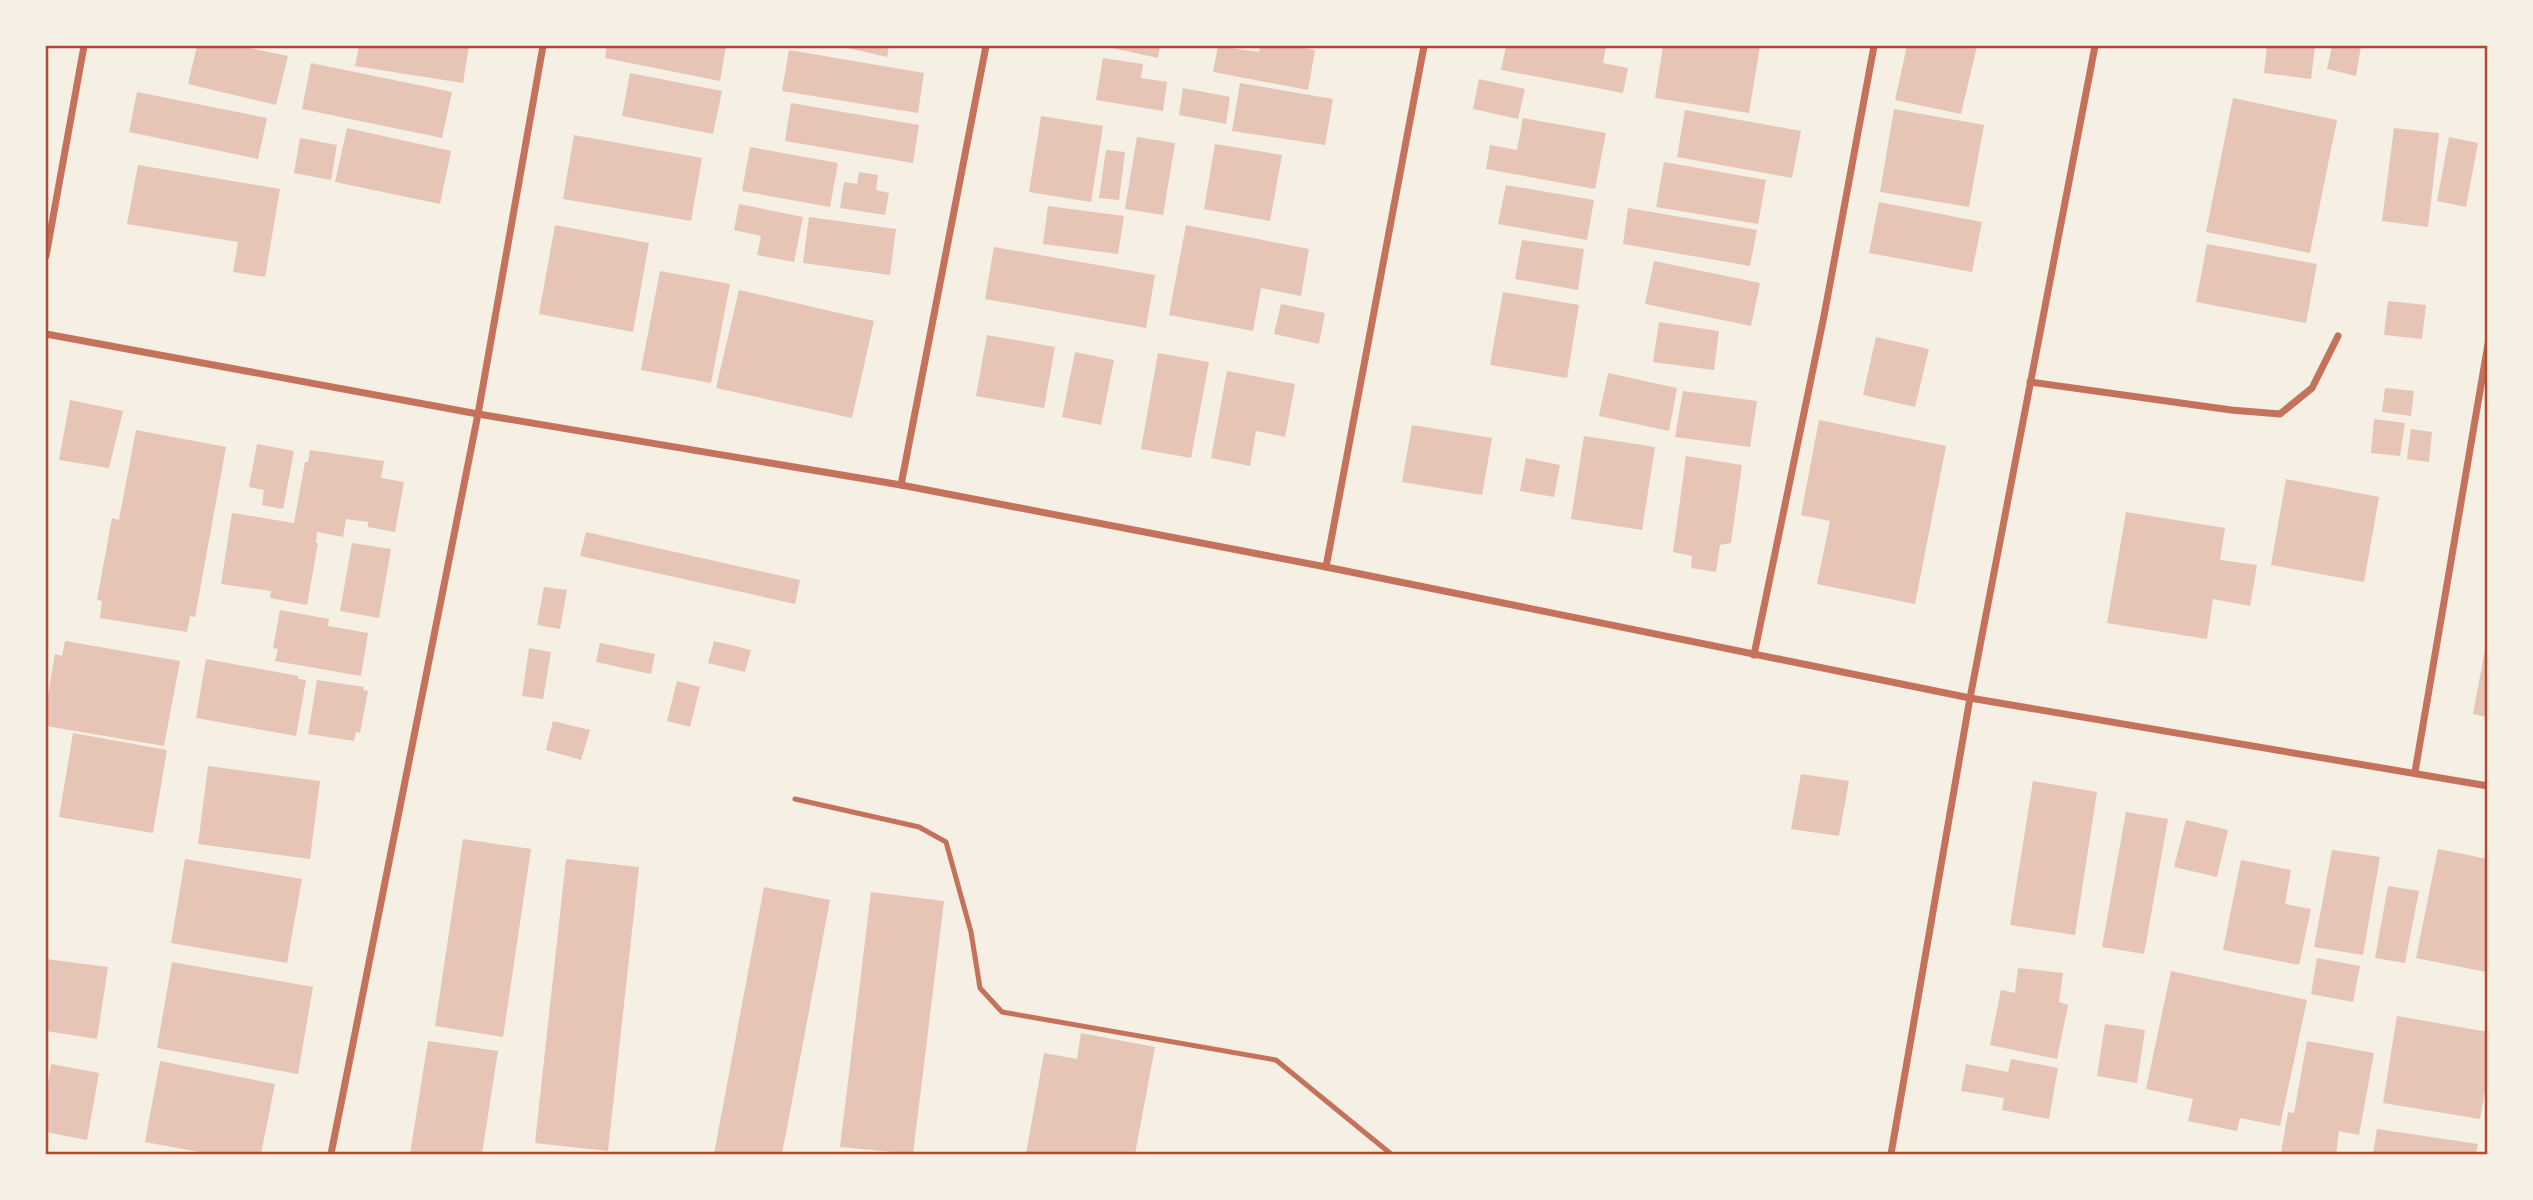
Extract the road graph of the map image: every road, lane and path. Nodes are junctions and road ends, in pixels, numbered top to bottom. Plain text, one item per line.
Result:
1 (84, 46) edge
2 (543, 46) edge
3 (986, 46) edge
4 (1424, 46) edge
5 (1874, 46) edge
6 (2095, 46) edge
7 (46, 256) edge
8 (46, 334) edge
9 (2338, 336) dead end
10 (2487, 344) edge
11 (2030, 382) junction
12 (478, 414) junction
13 (901, 485) junction
14 (1326, 567) junction
15 (1754, 655) junction
16 (1970, 698) junction
17 (2415, 772) junction
18 (2487, 786) edge
19 (795, 799) dead end
20 (331, 1154) edge
21 (1391, 1154) edge
22 (1891, 1154) edge

1 - 7 street
2 - 12 street
3 - 13 street
4 - 14 street
5 - 15 street
6 - 11 street
8 - 12 street
9 - 11 street
10 - 17 street
11 - 16 street
12 - 13 street
12 - 20 street
13 - 14 street
14 - 15 street
15 - 16 street
16 - 17 street
16 - 22 street
17 - 18 street
19 - 21 lane

